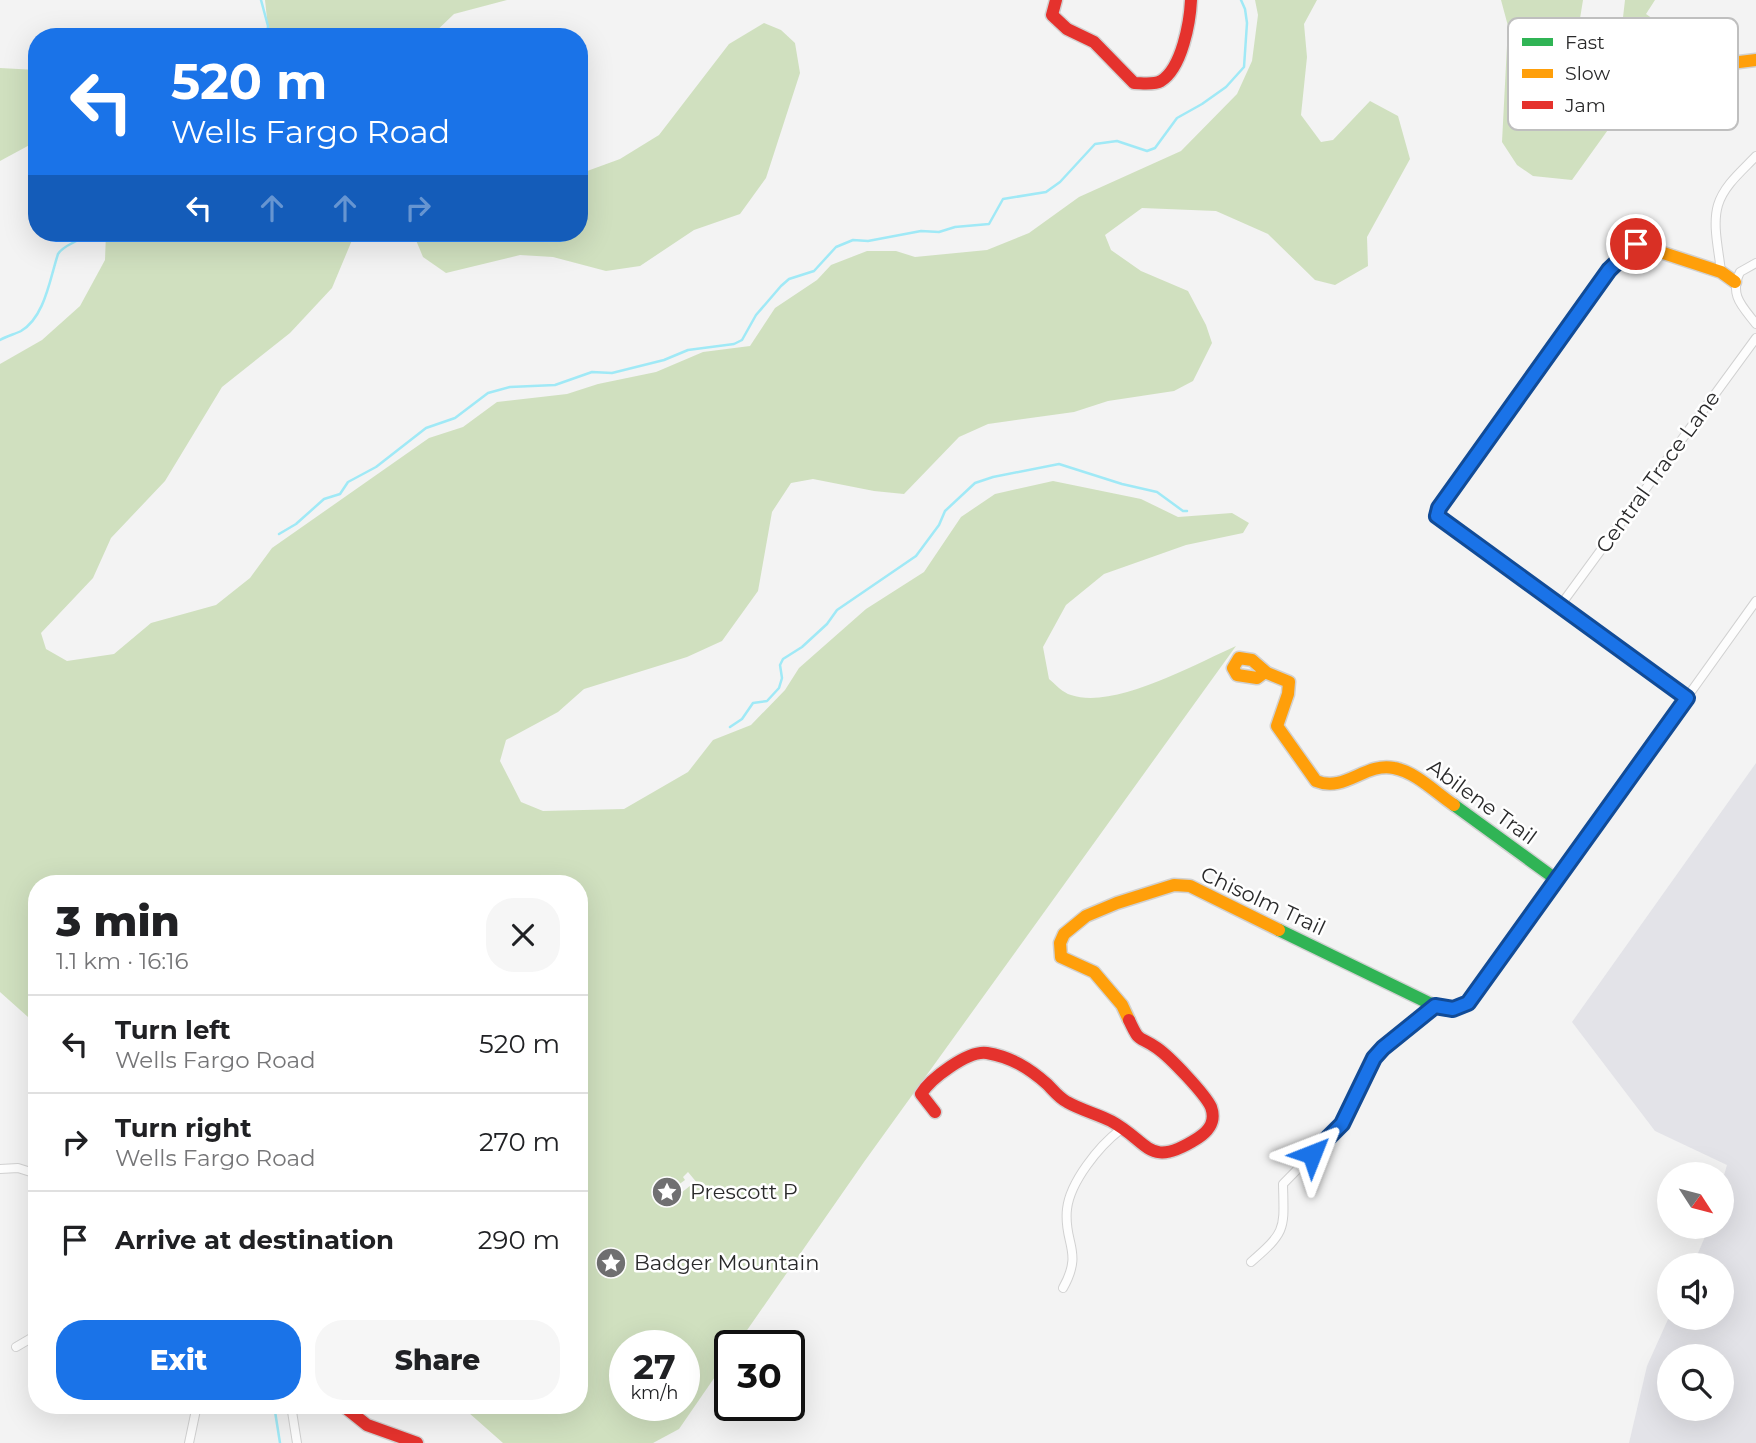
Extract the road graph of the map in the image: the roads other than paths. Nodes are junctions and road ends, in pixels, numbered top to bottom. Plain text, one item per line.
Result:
1 (1056, 0) edge
2 (1191, 0) edge
3 (1756, 60) edge
4 (1738, 62) edge
5 (1756, 156) edge
6 (1756, 263) edge
7 (1721, 272) junction
8 (1735, 282) junction
9 (1756, 324) edge
10 (1756, 338) edge
11 (1756, 601) edge
12 (1560, 606) junction
13 (1265, 672) dead end
14 (1687, 698) junction
15 (1557, 880) junction
16 (1435, 1006) junction
17 (935, 1112) dead end
18 (1121, 1130) junction
19 (0, 1169) edge
20 (28, 1171) edge
21 (1251, 1262) dead end
22 (1063, 1288) dead end
23 (28, 1339) edge
24 (16, 1347) dead end
25 (195, 1414) edge
26 (292, 1414) edge
27 (353, 1414) edge
28 (189, 1443) edge
29 (297, 1443) edge
30 (418, 1443) edge

1 - 2 street
3 - 4 street
5 - 7 street
6 - 8 street
7 - 8 street
7 - 12 street
8 - 9 street
10 - 12 street, Central Trace Lane
11 - 14 street
12 - 14 street
13 - 15 street, Abilene Trail
14 - 15 street
15 - 16 street
16 - 18 street, Chisolm Trail
16 - 21 street
17 - 18 street, Chisolm Trail
18 - 22 street
19 - 20 street
23 - 24 street
25 - 28 street
26 - 29 street
27 - 30 street

